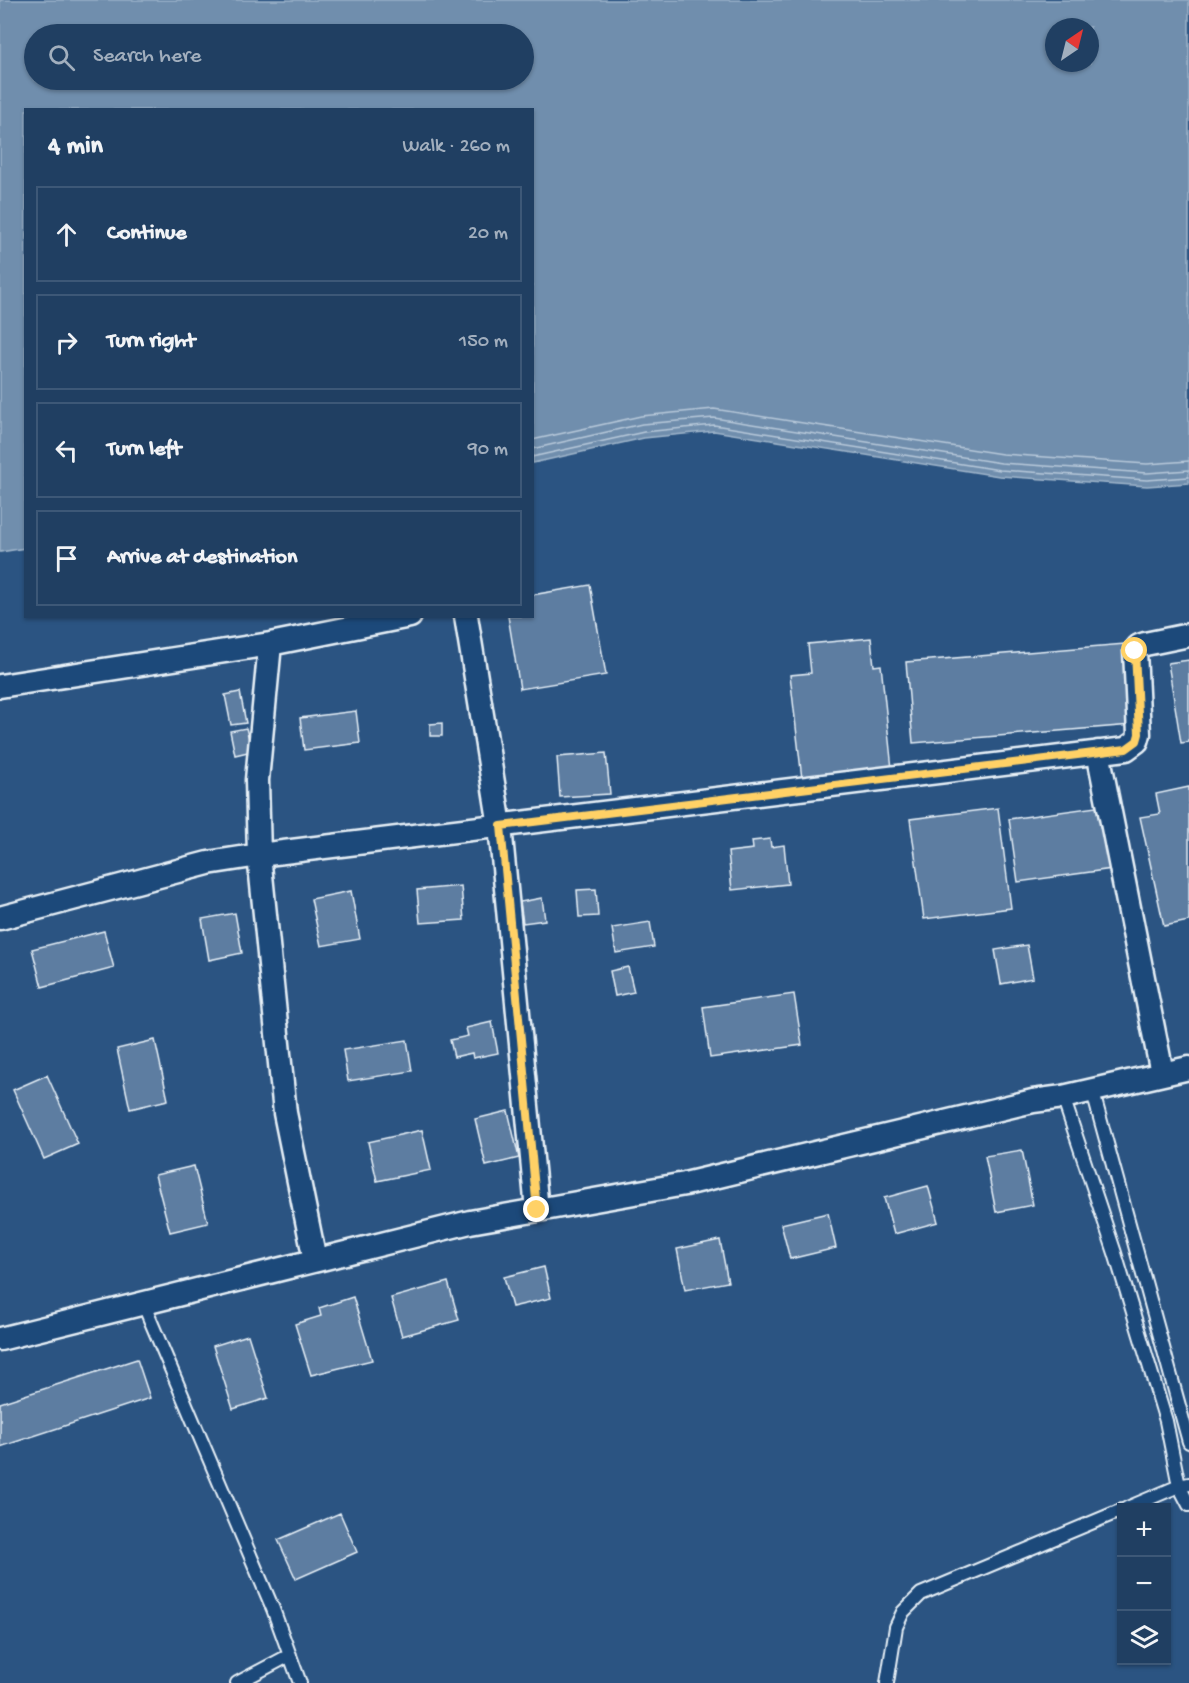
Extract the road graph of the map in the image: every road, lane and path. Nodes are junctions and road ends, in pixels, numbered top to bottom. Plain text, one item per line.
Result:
1 (400, 618) edge
2 (466, 618) edge
3 (1189, 635) edge
4 (270, 644) junction
5 (0, 686) edge
6 (1098, 752) junction
7 (501, 826) junction
8 (259, 855) junction
9 (0, 918) edge
10 (1189, 1068) edge
11 (1162, 1073) junction
12 (1092, 1089) junction
13 (1063, 1097) junction
14 (537, 1210) junction
15 (315, 1260) junction
16 (143, 1303) junction
17 (0, 1339) edge
18 (1189, 1442) edge
19 (1184, 1485) edge
20 (1140, 1503) edge
21 (1189, 1505) edge
22 (1117, 1512) edge
23 (290, 1655) junction
24 (237, 1683) edge
25 (300, 1683) edge
26 (888, 1683) edge

1 - 4 street
2 - 7 street
3 - 6 street
4 - 5 street
4 - 8 street
6 - 7 street
6 - 11 street
7 - 8 street
7 - 14 street
8 - 9 street
8 - 15 street
10 - 11 street
11 - 12 street
12 - 13 street
12 - 18 lane
13 - 14 street
13 - 19 lane
14 - 15 street
15 - 16 street
16 - 17 street
16 - 23 lane
19 - 20 lane
19 - 21 lane
22 - 26 lane
23 - 24 lane
23 - 25 lane

